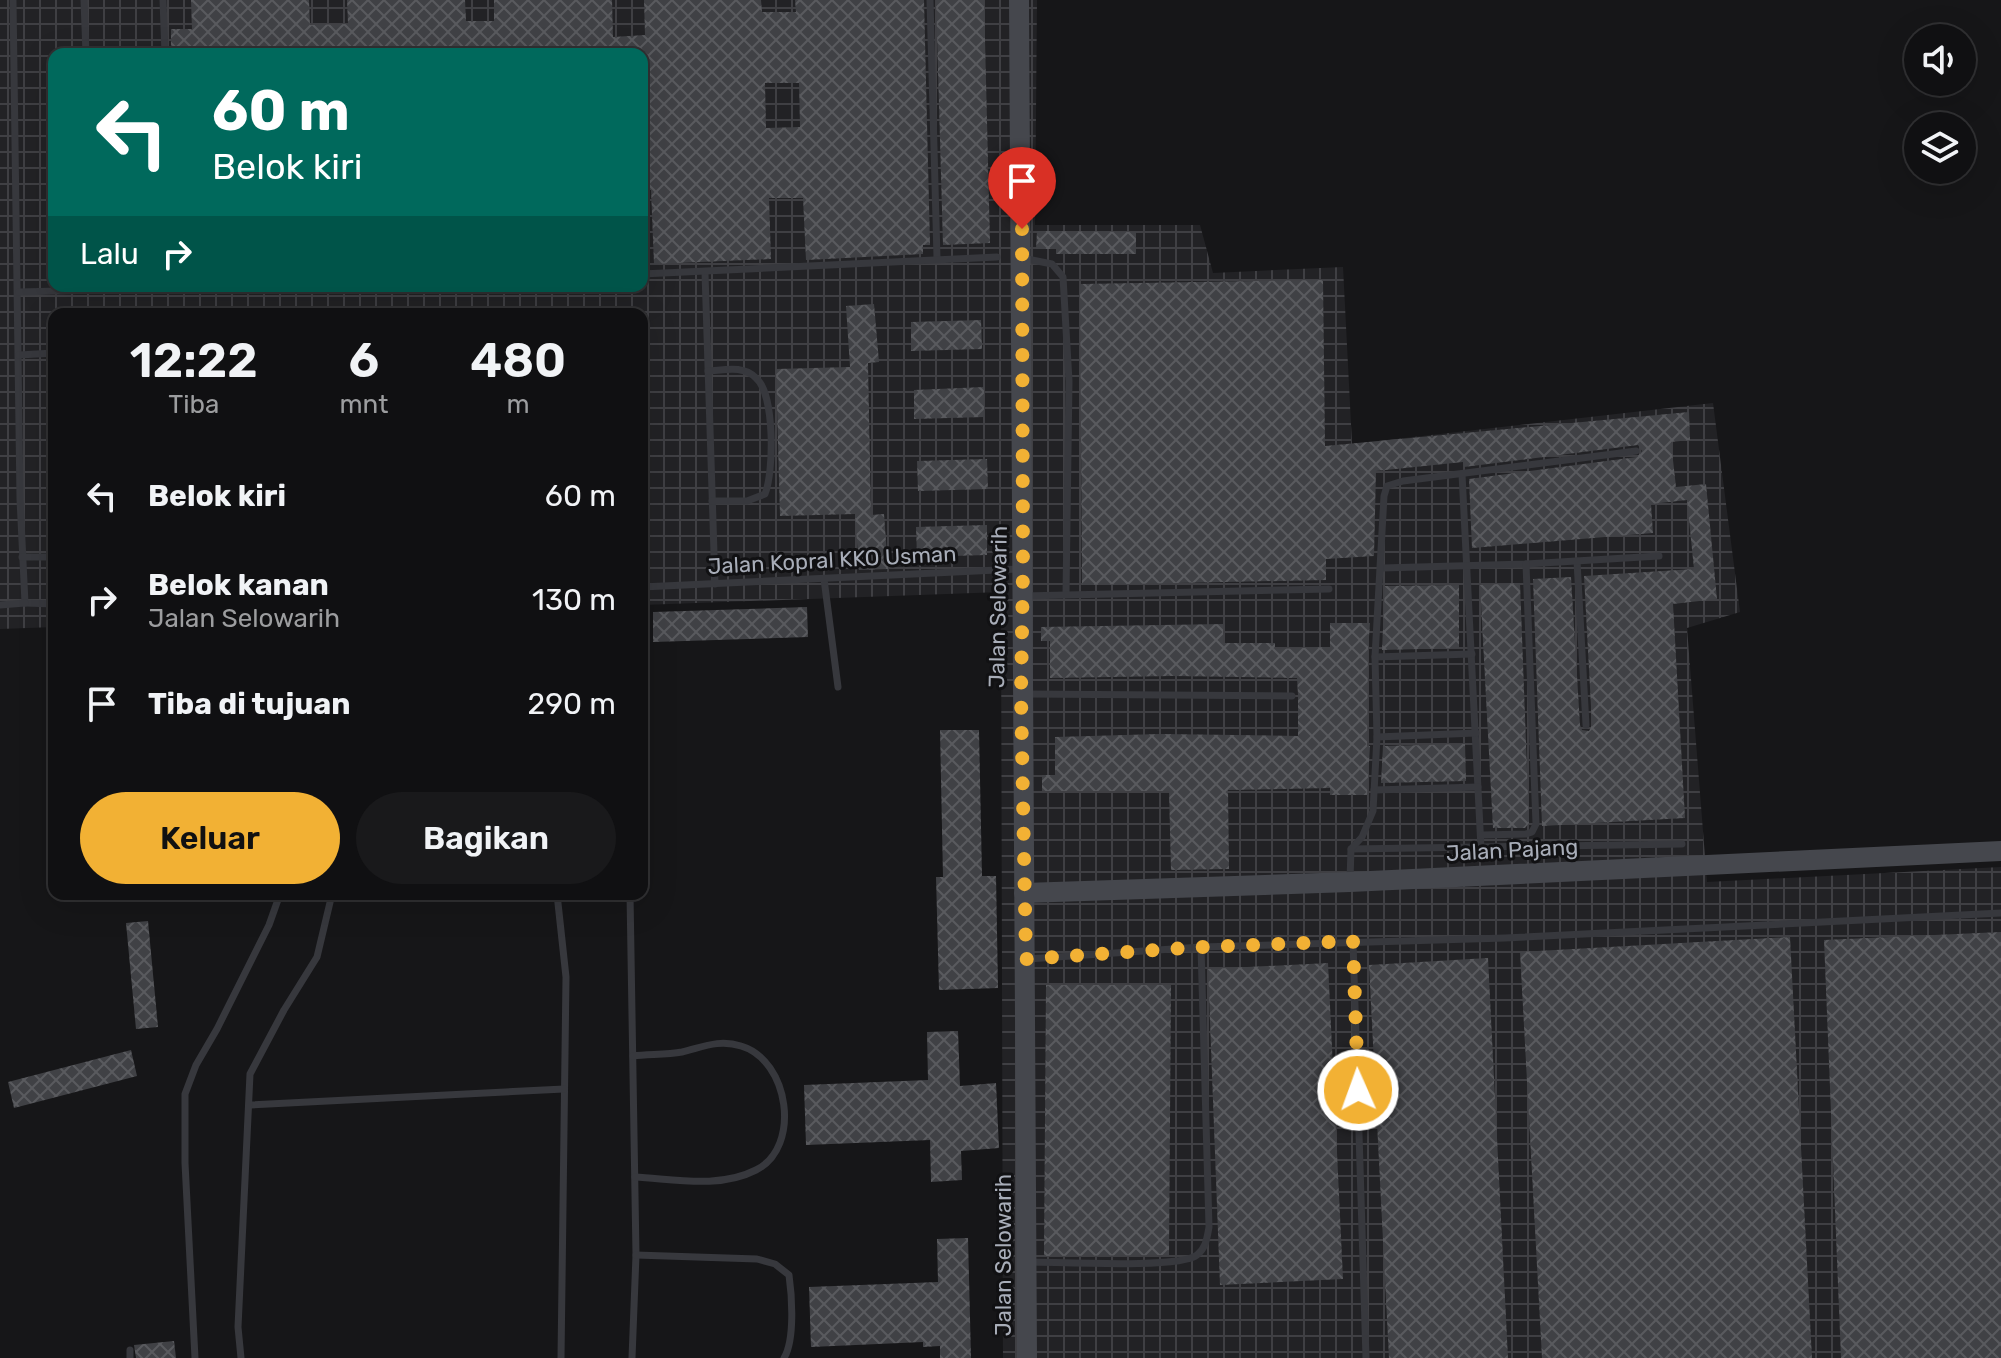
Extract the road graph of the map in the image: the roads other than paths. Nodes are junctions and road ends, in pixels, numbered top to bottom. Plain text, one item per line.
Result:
1 (13, 0) edge
2 (84, 0) edge
3 (163, 0) edge
4 (930, 0) edge
5 (1019, 0) edge
6 (86, 48) edge
7 (165, 48) edge
8 (997, 257) dead end
9 (937, 258) junction
10 (1022, 258) junction
11 (705, 273) junction
12 (648, 274) edge
13 (48, 290) edge
14 (19, 292) junction
15 (48, 353) edge
16 (19, 355) junction
17 (708, 371) junction
18 (1636, 451) dead end
19 (1462, 474) junction
20 (712, 501) junction
21 (1659, 556) dead end
22 (22, 557) junction
23 (48, 557) edge
24 (1577, 561) junction
25 (1526, 564) junction
26 (1468, 565) junction
27 (1382, 568) junction
28 (1023, 569) junction
29 (824, 579) junction
30 (715, 584) junction
31 (648, 587) edge
32 (1329, 589) dead end
33 (1066, 594) junction
34 (1023, 596) junction
35 (25, 603) junction
36 (48, 604) edge
37 (0, 605) edge
38 (1472, 654) junction
39 (1375, 657) junction
40 (838, 687) dead end
41 (1021, 694) junction
42 (1292, 696) dead end
43 (1586, 725) dead end
44 (1476, 733) junction
45 (1377, 737) junction
46 (1478, 787) junction
47 (1374, 790) junction
48 (1482, 835) junction
49 (1682, 844) dead end
50 (1481, 848) junction
51 (1351, 849) junction
52 (2001, 851) edge
53 (1350, 882) junction
54 (1024, 893) junction
55 (278, 900) edge
56 (331, 900) edge
57 (558, 900) edge
58 (630, 900) edge
59 (2001, 913) edge
60 (1353, 941) junction
61 (1201, 947) junction
62 (1026, 959) junction
63 (633, 1056) junction
64 (564, 1089) junction
65 (250, 1105) junction
66 (635, 1177) junction
67 (636, 1255) junction
68 (1027, 1262) junction
69 (195, 1358) edge
70 (241, 1358) edge
71 (561, 1358) edge
72 (632, 1358) edge
73 (784, 1358) edge
74 (1027, 1358) edge
75 (1366, 1358) edge

1 - 14 lane
2 - 6 lane
3 - 7 lane
4 - 9 lane
5 - 10 main road, Jalan Selowarih
8 - 9 lane
9 - 11 lane
10 - 28 main road, Jalan Selowarih
10 - 33 lane
11 - 12 lane
11 - 17 lane
13 - 14 lane
14 - 16 lane
15 - 16 lane
16 - 22 lane
17 - 20 lane
17 - 20 lane
18 - 19 lane
19 - 26 lane
19 - 27 lane
20 - 30 lane
21 - 24 lane
22 - 23 lane
22 - 35 lane
24 - 25 lane
24 - 43 lane
25 - 26 lane
25 - 48 lane
26 - 27 lane
26 - 38 lane
27 - 39 lane
28 - 29 lane, Jalan Kopral KKO Usman
28 - 34 main road, Jalan Selowarih
29 - 30 lane, Jalan Kopral KKO Usman
29 - 40 lane
30 - 31 lane, Jalan Kopral KKO Usman
32 - 33 lane
33 - 34 lane
34 - 41 main road, Jalan Selowarih
35 - 36 lane
35 - 37 lane
38 - 39 lane
38 - 44 lane
39 - 45 lane
41 - 42 lane
41 - 54 main road, Jalan Selowarih
44 - 45 lane
44 - 46 lane
45 - 47 lane
46 - 47 lane
46 - 48 lane
47 - 51 lane
48 - 50 lane
49 - 50 lane
50 - 51 lane
51 - 53 lane
52 - 53 main road, Jalan Pajang
53 - 54 main road, Jalan Pajang
54 - 62 main road, Jalan Selowarih
55 - 69 lane
56 - 65 lane
57 - 64 lane
58 - 63 lane
59 - 60 lane
60 - 61 lane
60 - 75 lane
61 - 62 lane
61 - 68 lane
62 - 68 main road, Jalan Selowarih
63 - 66 lane
63 - 66 lane
64 - 65 lane
64 - 71 lane
65 - 70 lane
66 - 67 lane
67 - 72 lane
67 - 73 lane
68 - 74 main road, Jalan Selowarih

